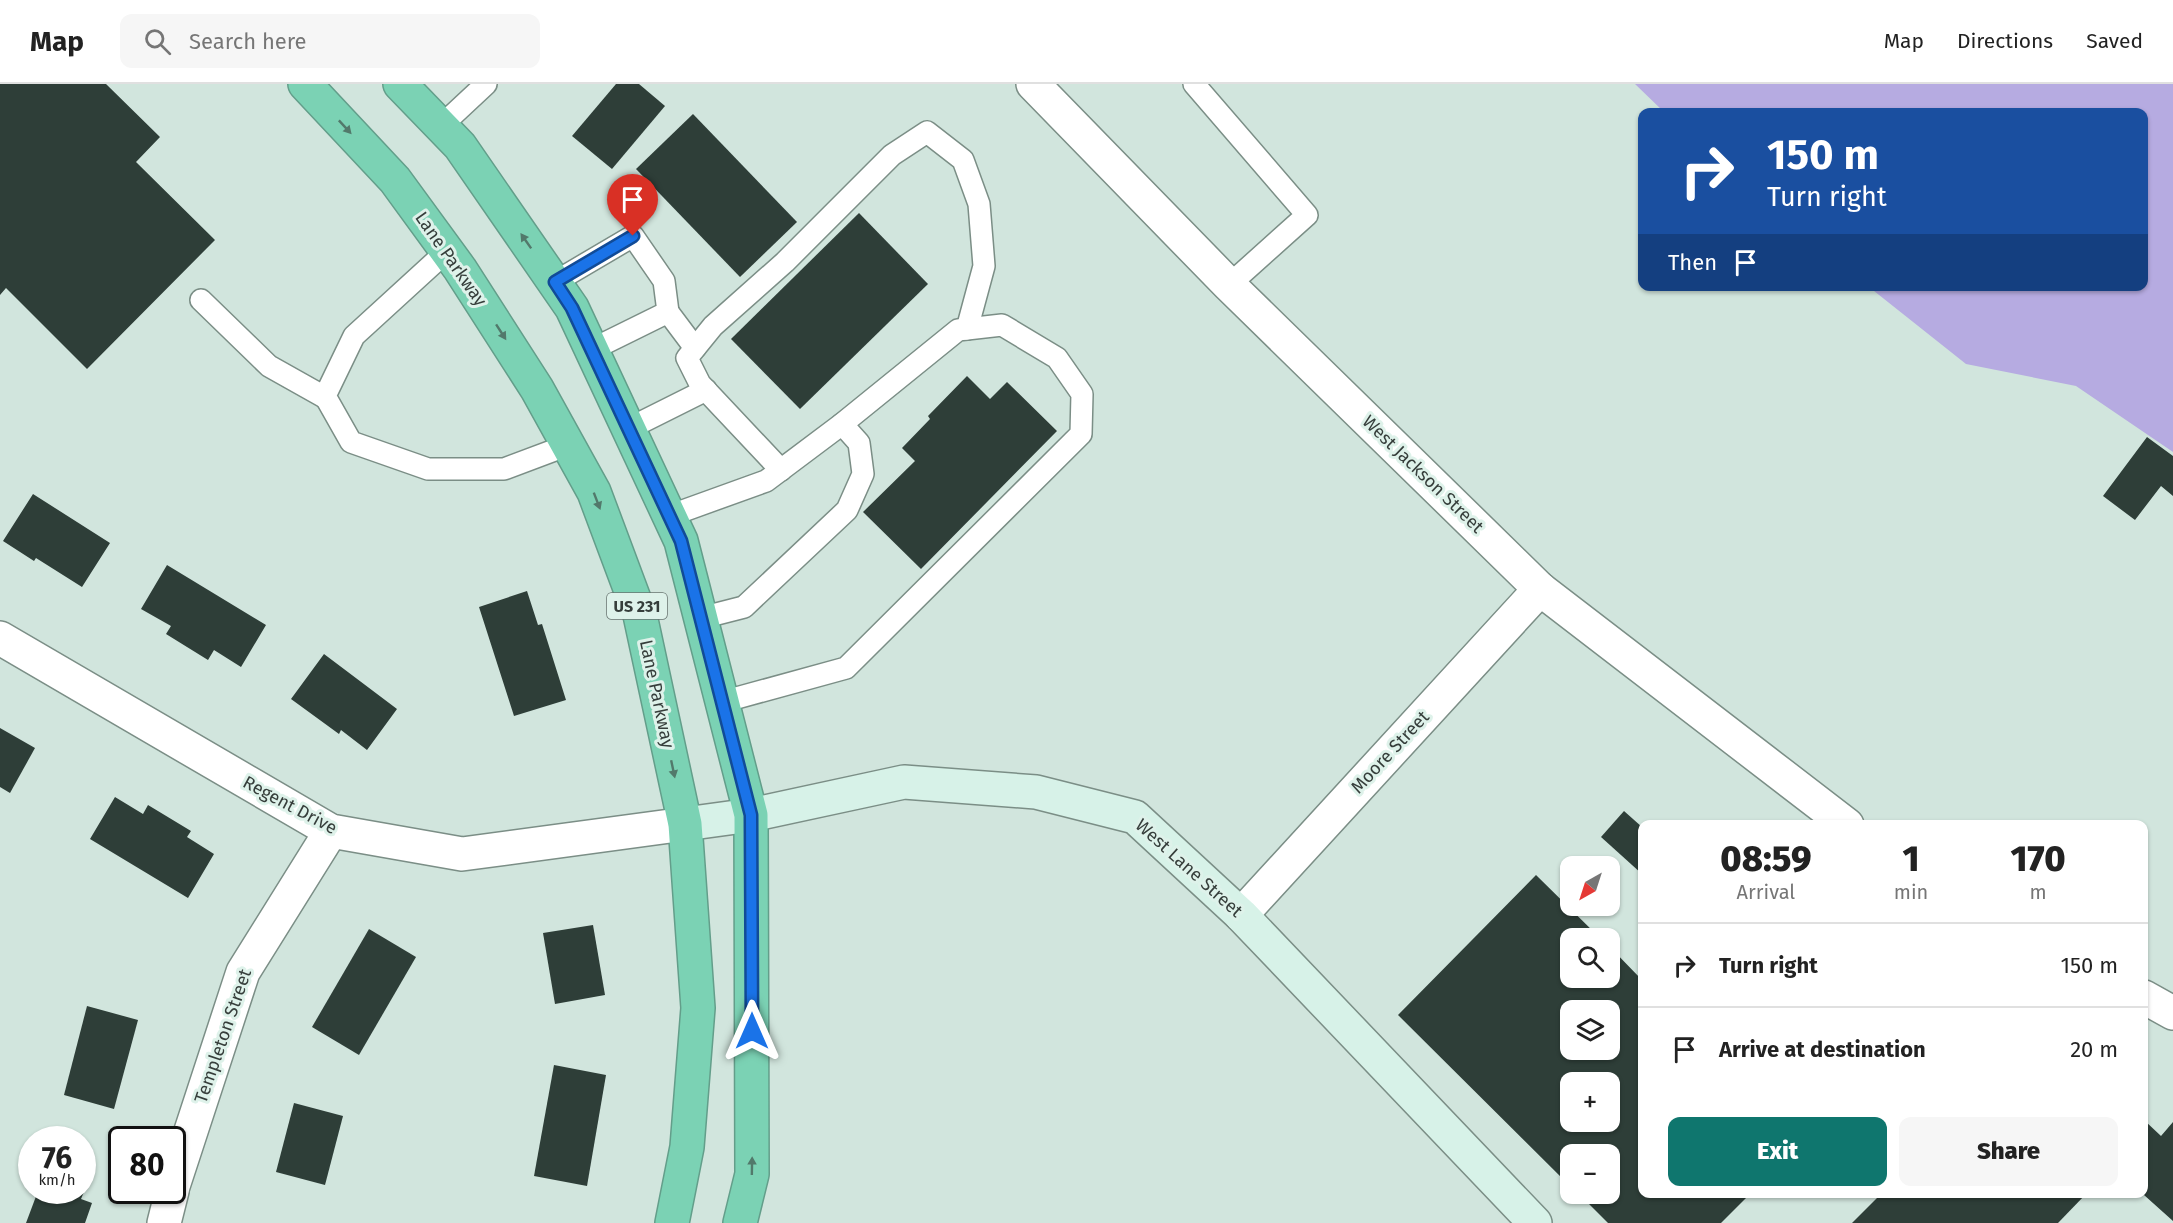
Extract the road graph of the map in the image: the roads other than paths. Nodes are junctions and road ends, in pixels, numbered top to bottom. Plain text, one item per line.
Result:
1 (305, 84) edge
2 (400, 84) edge
3 (486, 84) edge
4 (1033, 84) edge
5 (1194, 84) edge
6 (441, 126) junction
7 (447, 251) junction
8 (555, 282) junction
9 (1229, 285) junction
10 (201, 300) dead end
11 (668, 312) junction
12 (967, 329) junction
13 (695, 348) junction
14 (591, 350) junction
15 (706, 390) junction
16 (326, 398) junction
17 (842, 424) junction
18 (628, 429) junction
19 (568, 445) junction
20 (781, 470) junction
21 (669, 516) junction
22 (1540, 589) junction
23 (700, 618) junction
24 (0, 638) edge
25 (722, 702) junction
26 (751, 815) junction
27 (1840, 820) edge
28 (685, 824) junction
29 (331, 831) junction
30 (1241, 915) junction
31 (2148, 999) edge
32 (2173, 1013) edge
33 (186, 1147) edge
34 (169, 1204) edge
35 (164, 1223) edge
36 (672, 1223) edge
37 (741, 1223) edge
38 (1535, 1223) edge

1 -> 7 highway, Lane Parkway / US 231
2 - 6 highway, US 231
3 - 6 lane
4 - 9 street, West Jackson Street
5 - 9 lane
8 -> 6 highway, US 231
7 - 16 lane
7 -> 19 highway, Lane Parkway / US 231
8 - 11 lane
8 - 14 highway, US 231
9 - 22 street, West Jackson Street
10 - 16 lane
11 - 13 lane
11 - 14 lane
12 - 13 lane
12 - 17 lane
12 - 25 lane
13 - 15 lane
14 - 18 highway, US 231
15 - 18 lane
15 - 20 lane
16 - 19 lane
17 - 20 lane
17 - 23 lane
18 - 21 highway, US 231
19 -> 28 highway, Lane Parkway / US 231
20 - 21 lane
21 - 23 highway, US 231
22 - 27 street, West Jackson Street
22 - 30 street, Moore Street
23 - 25 highway, US 231
24 - 29 street, Regent Drive
25 - 26 highway, US 231
26 - 28 street, West Lane Street
26 - 30 street, West Lane Street
37 -> 26 highway, US 231
28 - 29 street, Regent Drive
28 - 36 highway, Lane Parkway / US 231
29 - 33 street, Templeton Street
30 - 38 street, West Lane Street
31 - 32 street
34 - 35 street, Templeton Street

